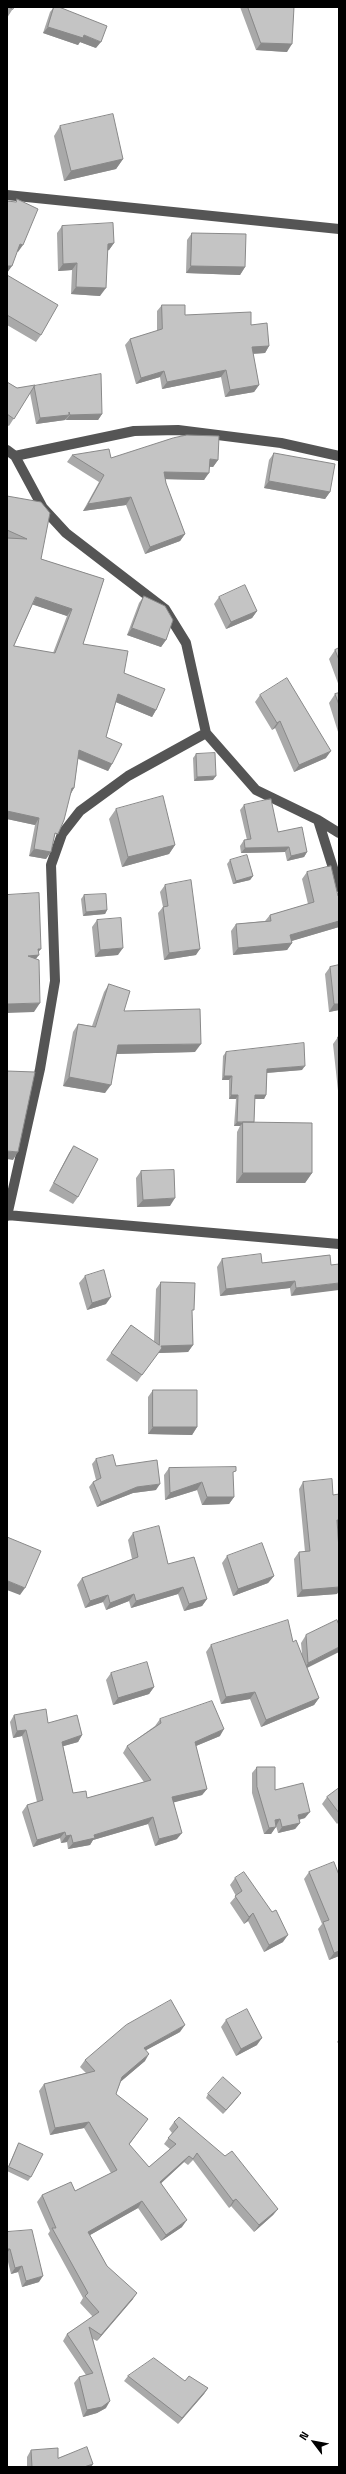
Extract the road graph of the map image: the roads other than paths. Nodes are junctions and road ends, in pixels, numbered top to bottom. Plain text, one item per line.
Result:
1 (7, 195) edge
2 (339, 229) edge
3 (7, 450) edge
4 (16, 456) junction
5 (339, 456) edge
6 (206, 732) junction
7 (318, 820) junction
8 (339, 833) edge
9 (339, 887) edge
10 (7, 1216) edge
11 (339, 1244) edge

1 - 2 street
3 - 4 street
4 - 5 street
4 - 6 street
6 - 7 street
6 - 10 street
7 - 8 street
7 - 9 street
10 - 11 street

